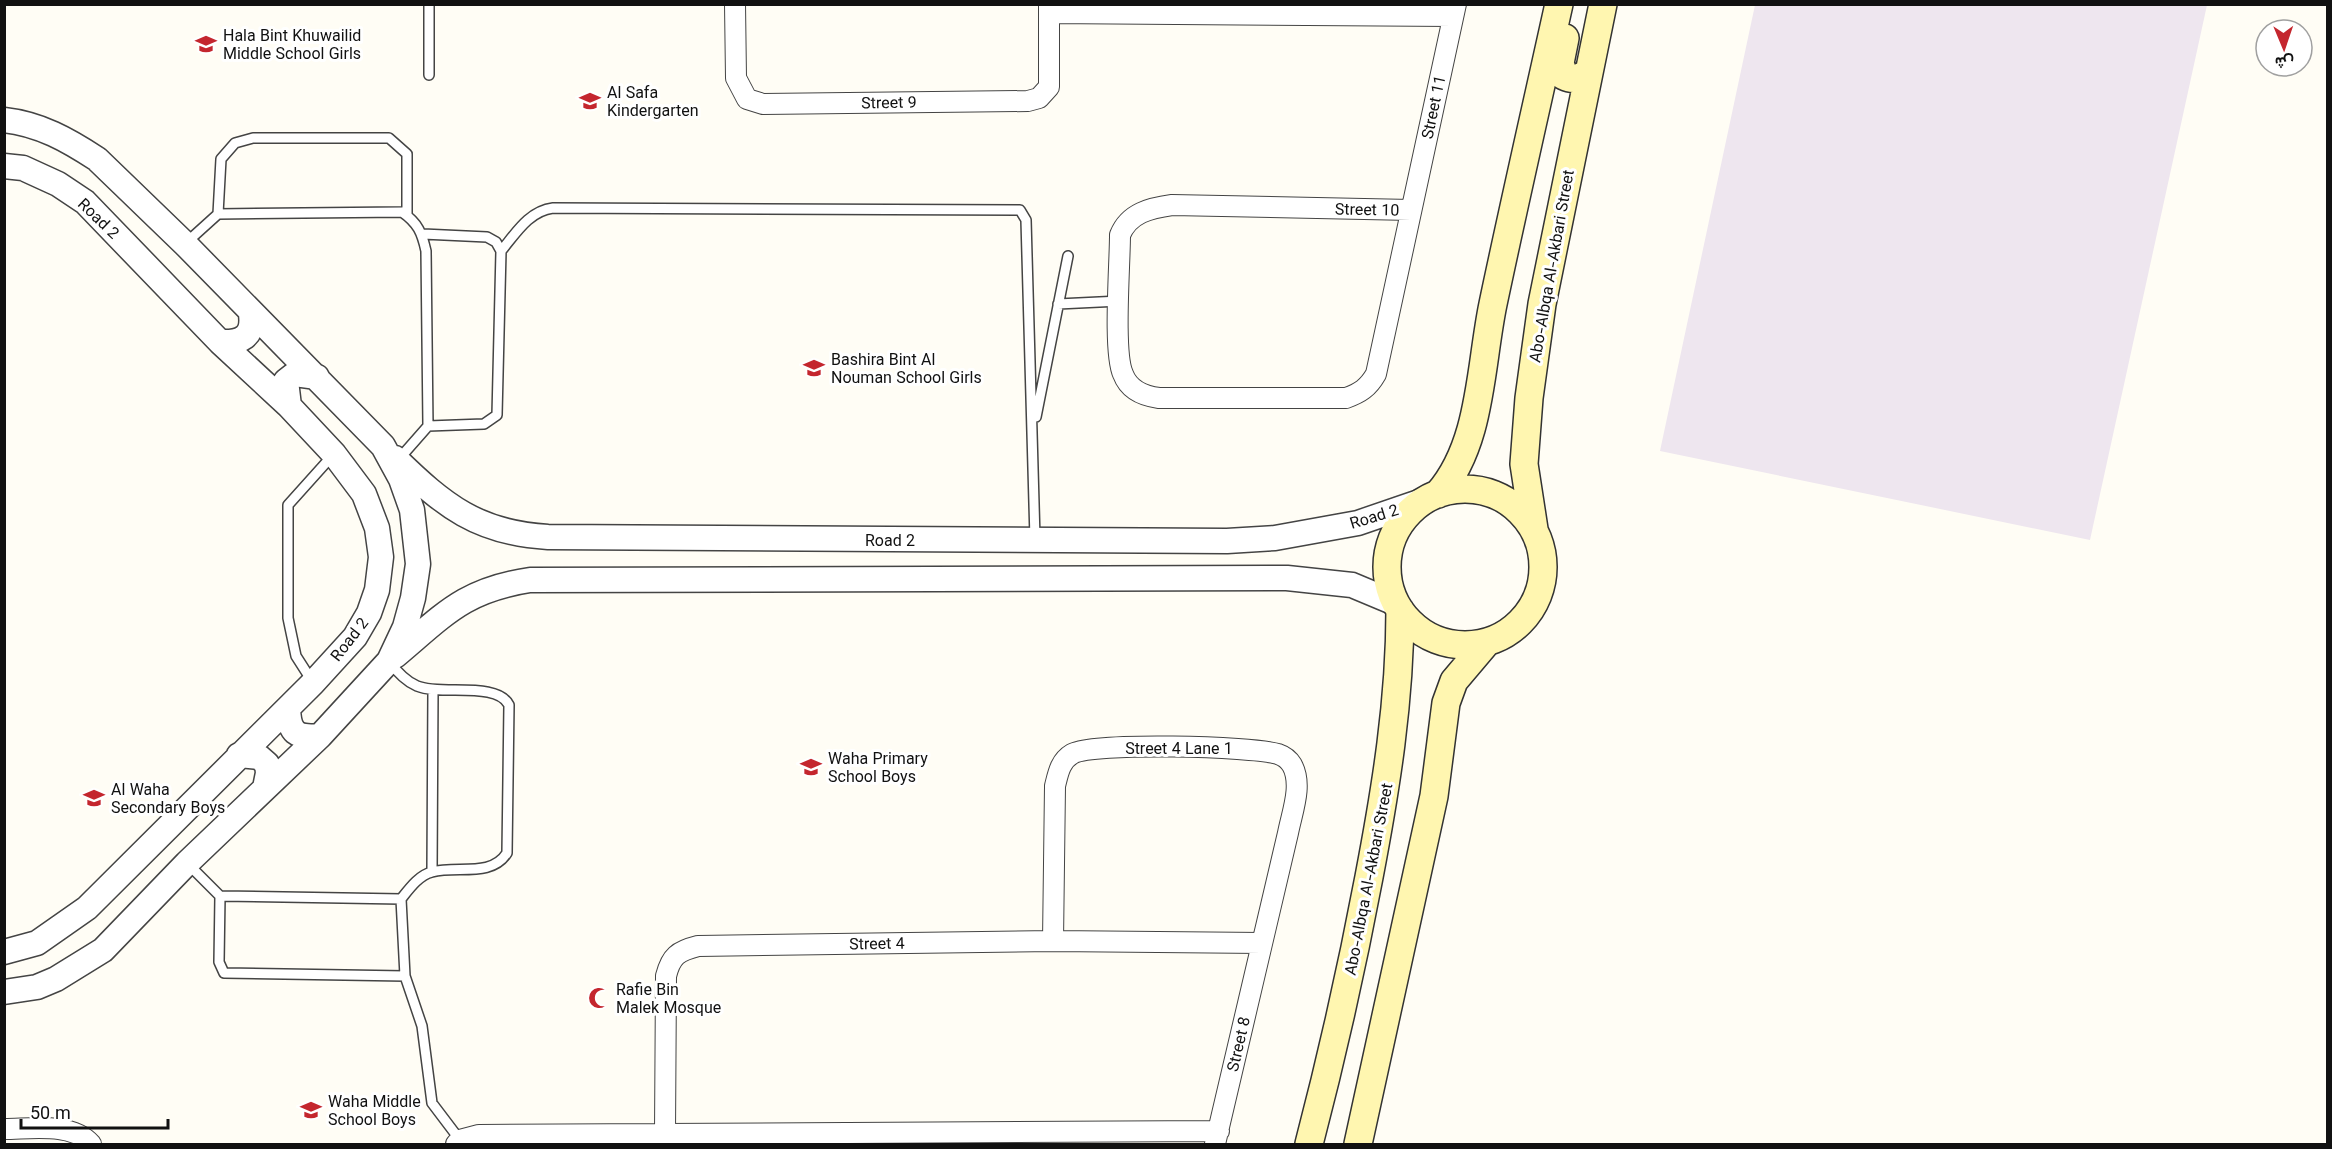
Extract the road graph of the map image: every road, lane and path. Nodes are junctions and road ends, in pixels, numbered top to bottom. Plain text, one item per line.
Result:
1 (429, 4) edge
2 (735, 4) edge
3 (1559, 4) edge
4 (1572, 4) edge
5 (1603, 4) edge
6 (1049, 9) edge
7 (1454, 10) edge
8 (1589, 72) junction
9 (429, 75) dead end
10 (4, 120) edge
11 (4, 166) edge
12 (1411, 210) junction
13 (218, 214) junction
14 (407, 215) junction
15 (423, 234) junction
16 (185, 244) junction
17 (501, 251) junction
18 (1068, 256) dead end
19 (1120, 301) junction
20 (1058, 304) junction
21 (251, 314) junction
22 (220, 342) junction
23 (317, 377) junction
24 (289, 406) junction
25 (428, 426) junction
26 (1032, 435) junction
27 (334, 454) junction
28 (390, 454) junction
29 (1430, 497) junction
30 (1534, 530) junction
31 (592, 538) junction
32 (982, 541) junction
33 (1035, 541) junction
34 (592, 578) junction
35 (981, 580) junction
36 (1397, 607) junction
37 (1487, 642) junction
38 (389, 661) junction
39 (313, 683) junction
40 (433, 690) junction
41 (288, 708) junction
42 (320, 736) junction
43 (239, 755) junction
44 (265, 788) junction
45 (187, 863) junction
46 (432, 872) junction
47 (220, 896) junction
48 (400, 899) junction
49 (1053, 941) junction
50 (1262, 943) junction
51 (4, 952) edge
52 (405, 976) junction
53 (4, 992) edge
54 (4, 1129) edge
55 (665, 1133) junction
56 (1217, 1138) edge
57 (458, 1142) edge
58 (91, 1144) edge
59 (1309, 1144) edge
60 (1358, 1144) edge

1 - 9 lane
2 - 6 street, Street 9
3 - 29 main road
4 - 8 main road
5 - 8 main road, Abo-Albqa Al-Akbari Street
6 - 7 street, Street 9
7 - 12 street, Street 11
8 - 30 main road, Abo-Albqa Al-Akbari Street
10 - 16 street, Road 2
11 - 22 street, Road 2
12 - 19 street, Street 10
12 - 19 street, Street 10
13 - 14 lane
13 - 14 lane
13 - 16 lane
14 - 15 lane
15 - 17 lane
15 - 25 lane
16 - 21 street, Road 2
17 - 25 lane
17 - 26 lane
18 - 20 lane
19 - 20 lane
20 - 26 lane
21 - 22 street
21 - 23 street, Road 2
22 - 24 street, Road 2
23 - 24 street
23 - 28 street, Road 2
24 - 27 street, Road 2
25 - 28 lane
26 - 33 lane
27 - 39 lane
27 - 39 street, Road 2
28 - 31 street, Road 2
28 - 38 street, Road 2
29 - 30 main road
29 - 33 street, Road 2
29 - 36 main road
30 - 37 main road
31 - 32 street, Road 2
31 - 34 street
32 - 33 street, Road 2
32 - 35 street
34 - 35 street, Road 2
34 - 38 street, Road 2
35 - 36 street, Road 2
36 - 37 main road
36 - 59 main road, Abo-Albqa Al-Akbari Street
37 - 60 main road
38 - 40 lane
38 - 42 street, Road 2
39 - 41 street, Road 2
40 - 46 lane
40 - 46 lane
41 - 42 street
41 - 43 street, Road 2
42 - 44 street, Road 2
43 - 44 street
43 - 51 street, Road 2
44 - 45 street, Road 2
45 - 47 lane
45 - 53 street, Road 2
46 - 48 lane
47 - 48 lane
47 - 52 lane
48 - 52 lane
49 - 50 street, Street 4
49 - 50 street, Street 4 Lane 1
49 - 55 street, Street 4
50 - 56 street, Street 8
52 - 57 lane
54 - 58 street
55 - 56 street
55 - 57 street

